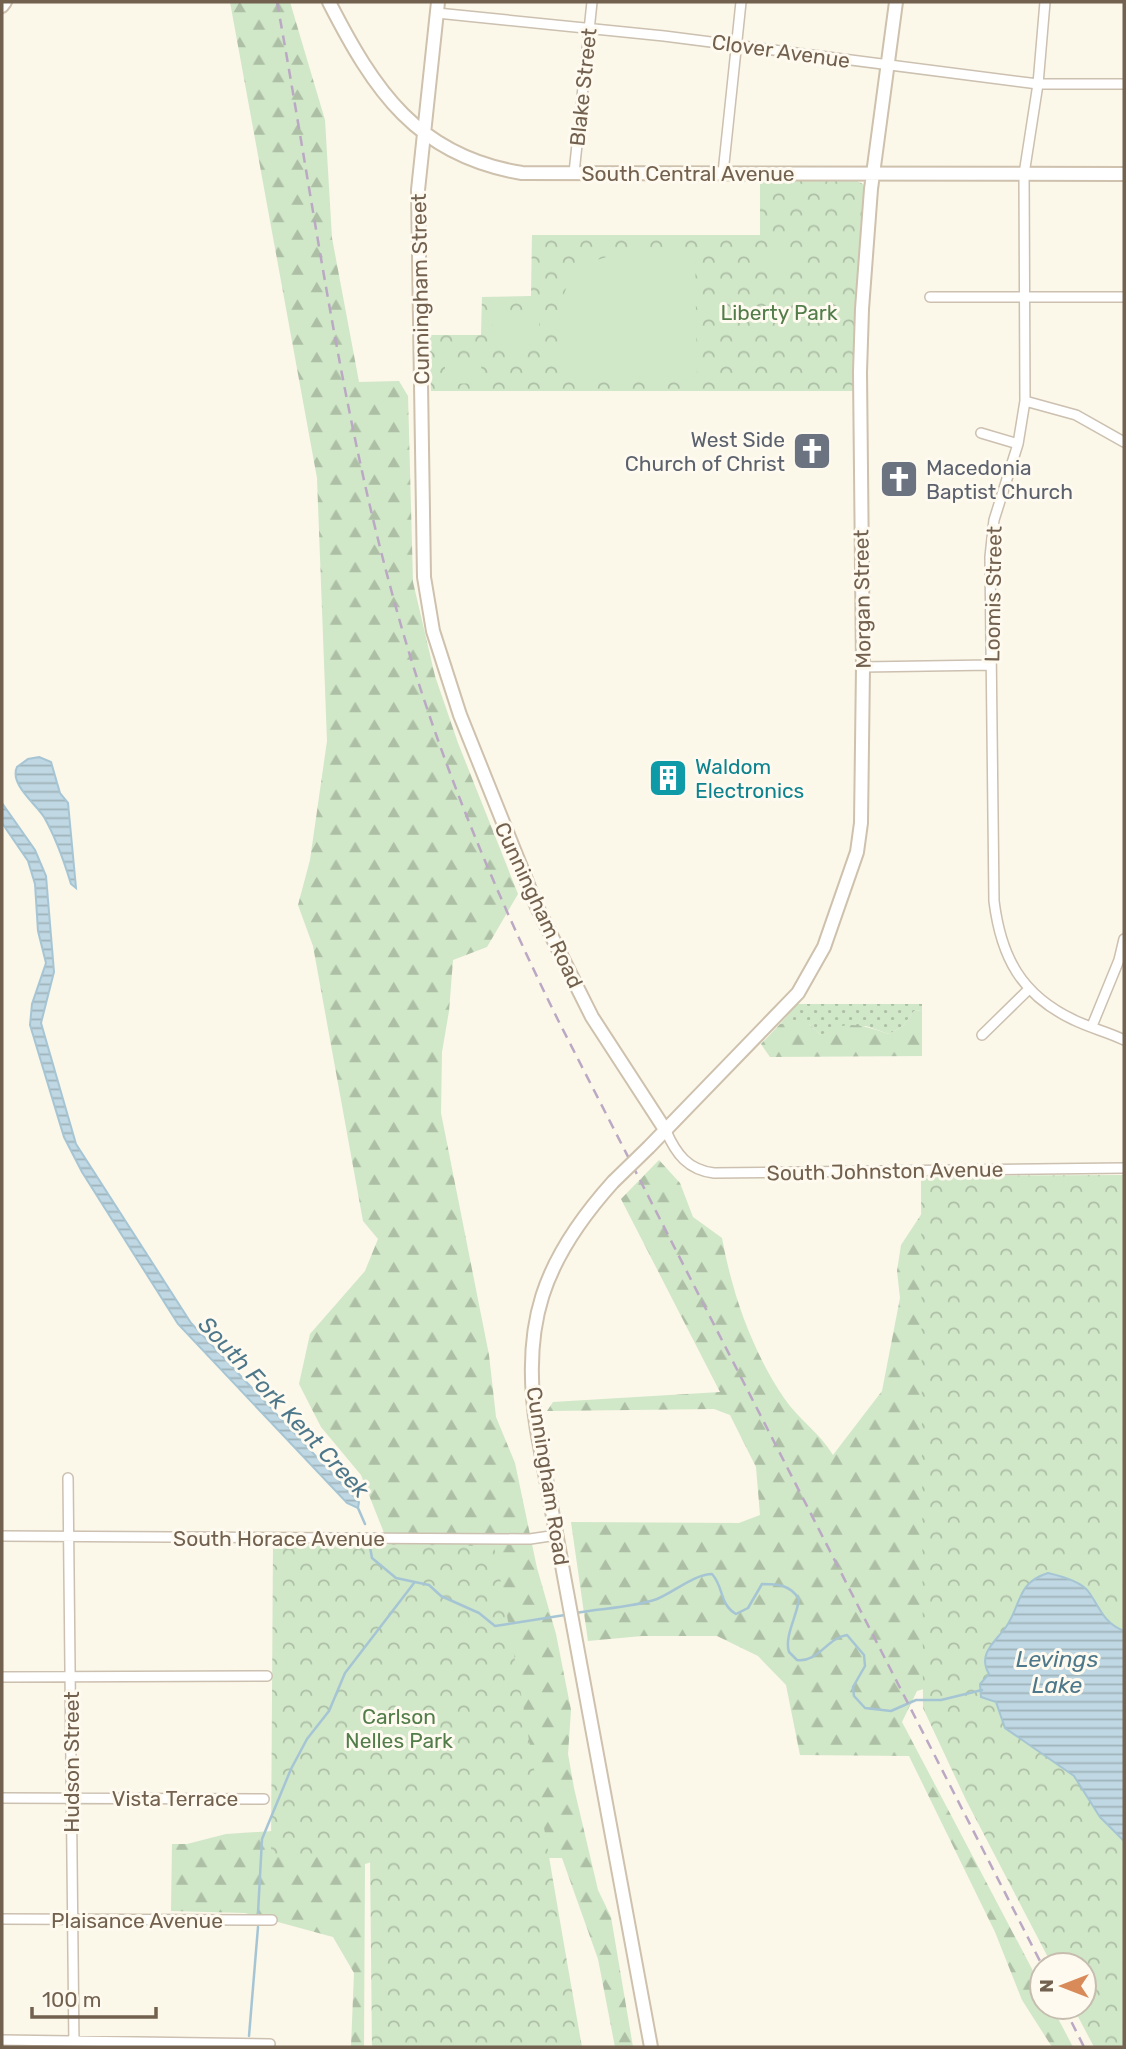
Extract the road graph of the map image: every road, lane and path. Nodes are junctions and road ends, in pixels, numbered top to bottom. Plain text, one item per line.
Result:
1 (5, 2) edge
2 (329, 2) edge
3 (592, 2) edge
4 (741, 2) edge
5 (896, 2) edge
6 (1045, 2) edge
7 (2, 6) edge
8 (438, 7) edge
9 (590, 28) junction
10 (737, 45) junction
11 (889, 66) junction
12 (1124, 83) edge
13 (1038, 84) junction
14 (424, 133) junction
15 (574, 173) junction
16 (723, 173) junction
17 (873, 174) junction
18 (1024, 174) junction
19 (1124, 174) edge
20 (930, 296) dead end
21 (1024, 296) junction
22 (1124, 297) edge
23 (1025, 401) junction
24 (981, 433) dead end
25 (1124, 442) edge
26 (1018, 444) junction
27 (424, 577) joint
28 (991, 665) junction
29 (863, 667) junction
30 (1124, 939) edge
31 (1029, 989) junction
32 (1092, 1026) junction
33 (982, 1035) dead end
34 (1124, 1040) edge
35 (666, 1131) junction
36 (1124, 1168) edge
37 (68, 1478) dead end
38 (556, 1535) junction
39 (2, 1536) edge
40 (70, 1537) junction
41 (267, 1676) dead end
42 (2, 1677) edge
43 (71, 1677) junction
44 (2, 1798) edge
45 (72, 1798) junction
46 (264, 1798) dead end
47 (2, 1919) edge
48 (72, 1919) junction
49 (272, 1920) dead end
50 (2, 2040) edge
51 (74, 2044) edge
52 (270, 2044) dead end
53 (651, 2047) edge

1 - 7 main road
2 - 14 main road, South Central Avenue
3 - 9 street, Blake Street
4 - 10 street
5 - 11 main road, Morgan Street
6 - 13 street, Loomis Street
8 - 9 street, Clover Avenue
8 - 14 main road, Cunningham Street
9 - 10 street, Clover Avenue
9 - 15 street, Blake Street
10 - 11 street, Clover Avenue
10 - 16 street
11 - 13 street, Clover Avenue
11 - 17 main road, Morgan Street
12 - 13 street, Clover Avenue
13 - 18 street, Loomis Street
14 - 15 main road, South Central Avenue
14 - 27 main road, Cunningham Street
15 - 16 main road, South Central Avenue
16 - 17 main road, South Central Avenue
17 - 18 main road, South Central Avenue
17 - 29 main road, Morgan Street
18 - 19 main road, South Central Avenue
18 - 21 street, Loomis Street
20 - 21 street
21 - 22 street
21 - 23 street, Loomis Street
23 - 25 street
23 - 26 street, Loomis Street
24 - 26 street
26 - 28 street, Loomis Street
27 - 35 main road, Cunningham Road
28 - 29 street
28 - 31 street, Loomis Street
29 - 35 main road, Morgan Street
30 - 32 street
31 - 32 street, Loomis Street
31 - 33 street
32 - 34 street, Loomis Street
35 - 36 street, South Johnston Avenue
35 - 38 main road, Cunningham Road, bridge
37 - 40 street, Hudson Street
38 - 40 street, South Horace Avenue
38 - 53 main road, Cunningham Road
39 - 40 street, South Horace Avenue
40 - 43 street, Hudson Street
41 - 43 street
42 - 43 street
43 - 45 street, Hudson Street
44 - 45 street, Vista Terrace
45 - 46 street, Vista Terrace
45 - 48 street, Hudson Street
47 - 48 street, Plaisance Avenue
48 - 49 street, Plaisance Avenue
48 - 51 street, Hudson Street
50 - 51 street
51 - 52 street

